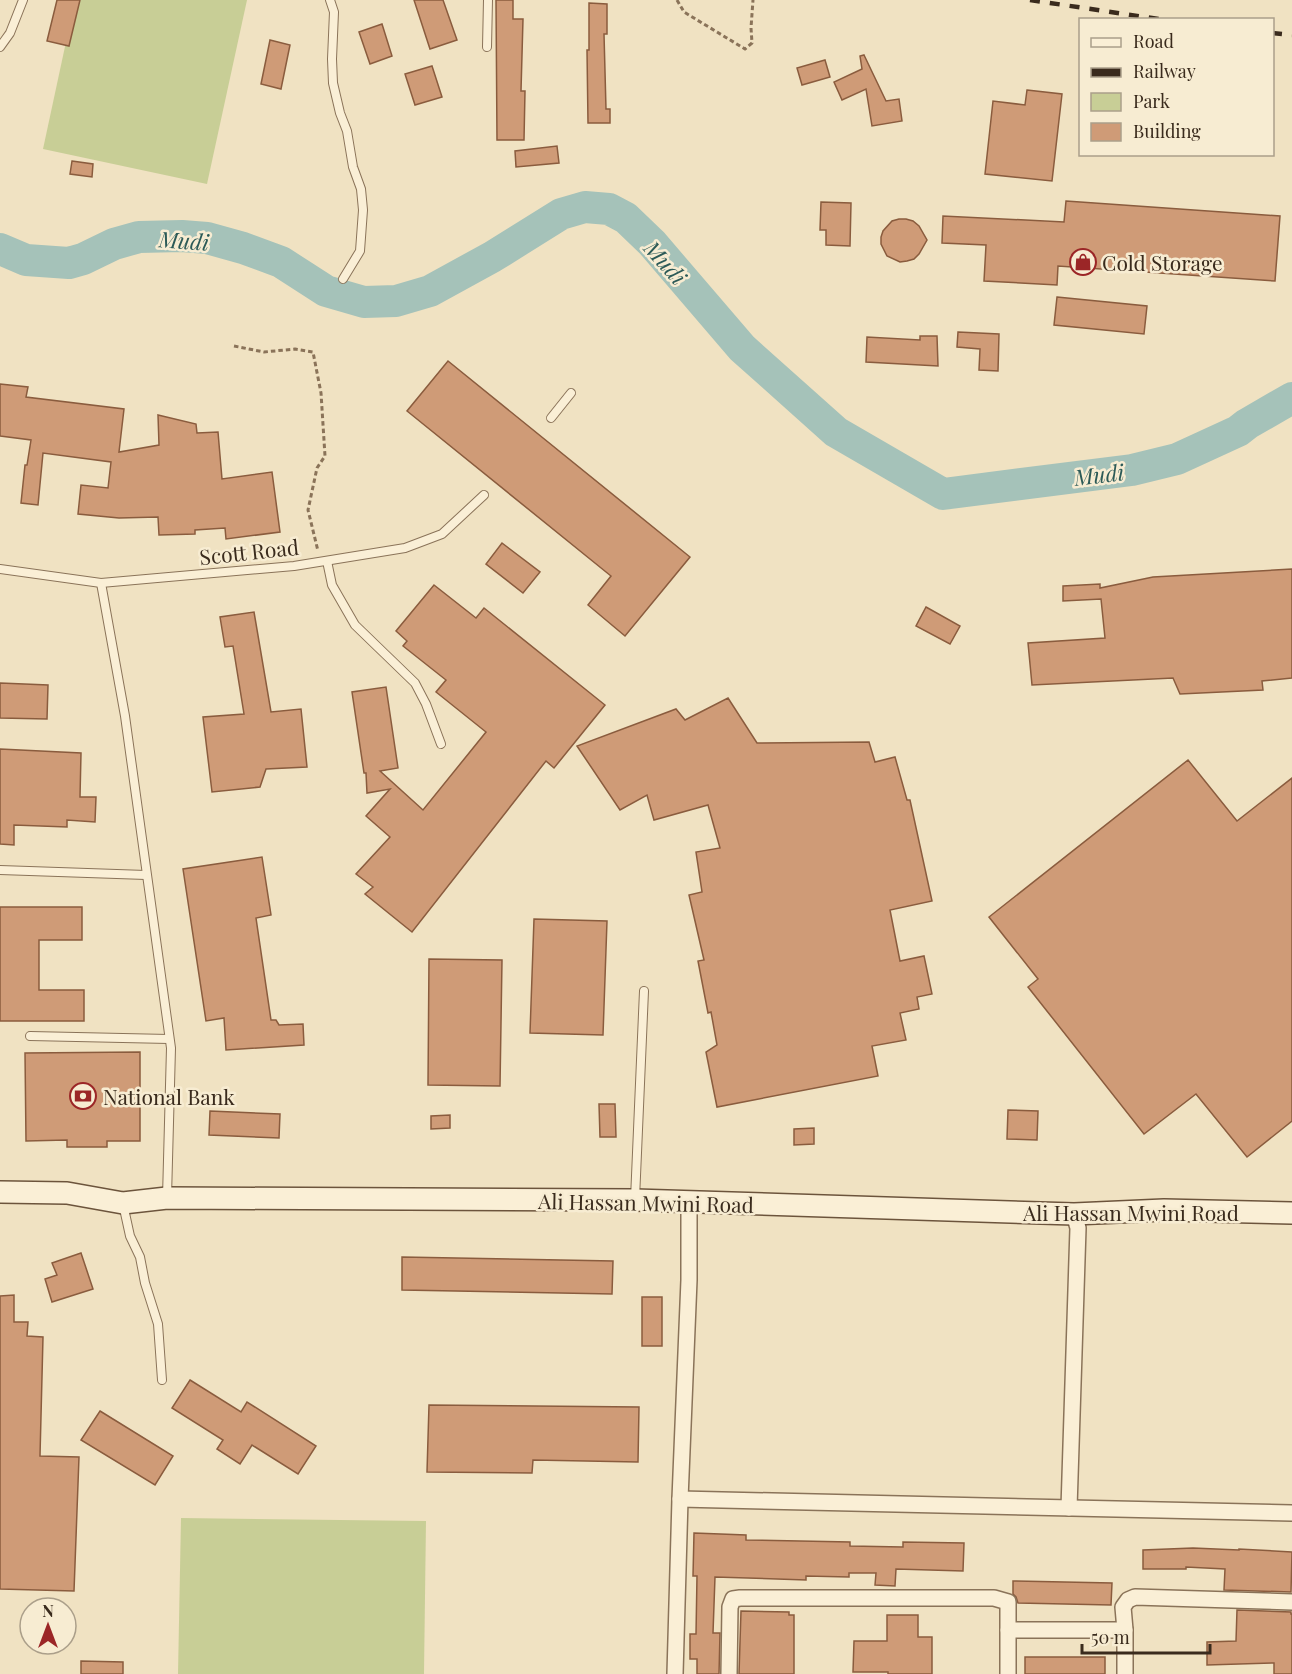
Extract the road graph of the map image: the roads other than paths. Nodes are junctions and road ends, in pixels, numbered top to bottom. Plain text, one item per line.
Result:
1 (22, 0) edge
2 (330, 0) edge
3 (488, 0) edge
4 (0, 47) edge
5 (487, 47) dead end
6 (343, 279) dead end
7 (571, 393) dead end
8 (551, 418) dead end
9 (484, 495) dead end
10 (324, 561) junction
11 (0, 569) edge
12 (102, 583) junction
13 (441, 744) dead end
14 (0, 870) edge
15 (146, 875) junction
16 (644, 991) dead end
17 (30, 1036) dead end
18 (169, 1039) junction
19 (0, 1192) edge
20 (166, 1198) junction
21 (635, 1200) junction
22 (689, 1202) junction
23 (123, 1203) junction
24 (1292, 1213) edge
25 (1074, 1214) junction
26 (162, 1380) dead end
27 (680, 1499) junction
28 (1069, 1508) junction
29 (1292, 1514) edge
30 (1292, 1602) edge
31 (1008, 1630) junction
32 (1125, 1630) junction
33 (675, 1674) edge
34 (729, 1674) edge
35 (1008, 1674) edge
36 (1125, 1674) edge

1 - 4 lane
2 - 6 lane
3 - 5 lane
7 - 8 lane
9 - 10 lane, Scott Road
10 - 12 lane, Scott Road
10 - 13 lane
11 - 12 lane, Scott Road
12 - 15 lane
14 - 15 lane
15 - 18 lane
16 - 21 lane
17 - 18 lane
18 - 20 lane
19 - 23 main road, Ali Hassan Mwini Road
20 - 21 main road, Ali Hassan Mwini Road
20 - 23 main road, Ali Hassan Mwini Road
21 - 22 main road, Ali Hassan Mwini Road
22 - 25 main road, Ali Hassan Mwini Road
22 - 27 street
23 - 26 lane
24 - 25 main road, Ali Hassan Mwini Road
25 - 28 street
27 - 28 street
27 - 33 street
28 - 29 street
30 - 32 street
31 - 32 street
31 - 34 street
31 - 35 street
32 - 36 street

